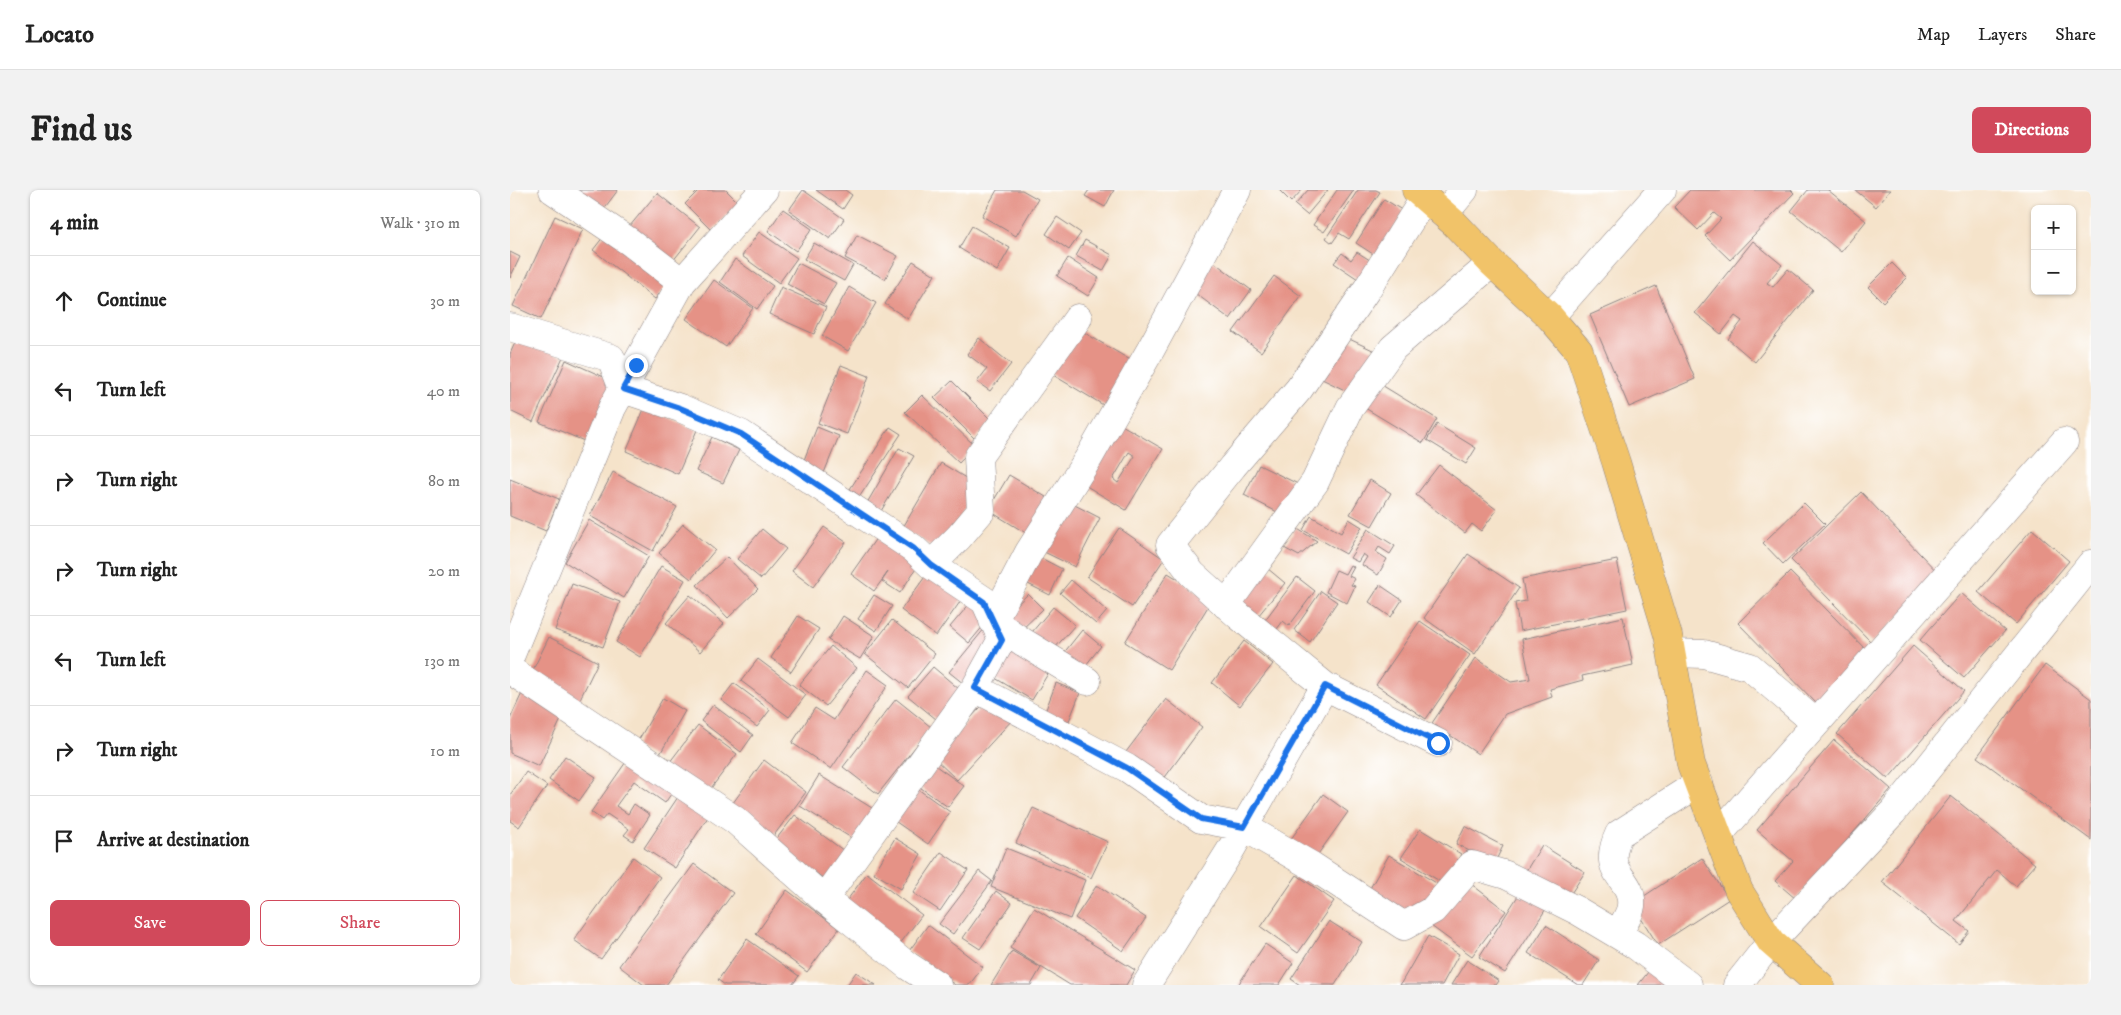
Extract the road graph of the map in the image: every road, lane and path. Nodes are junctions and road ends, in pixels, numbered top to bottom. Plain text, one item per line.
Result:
1 (553, 190) edge
2 (764, 190) edge
3 (1237, 190) edge
4 (1464, 190) edge
5 (1662, 190) edge
6 (1428, 200) edge
7 (1492, 263) junction
8 (682, 282) junction
9 (1550, 317) junction
10 (1078, 318) dead end
11 (510, 327) edge
12 (623, 389) junction
13 (2064, 442) dead end
14 (2091, 564) edge
15 (931, 565) junction
16 (1226, 605) junction
17 (993, 621) junction
18 (1673, 653) junction
19 (510, 657) edge
20 (510, 670) edge
21 (1087, 681) dead end
22 (1325, 686) junction
23 (975, 688) junction
24 (1816, 723) junction
25 (1438, 743) dead end
26 (1699, 784) junction
27 (1244, 827) junction
28 (1718, 835) junction
29 (824, 899) junction
30 (1618, 934) junction
31 (1771, 942) junction
32 (937, 985) edge
33 (1146, 985) edge
34 (1688, 985) edge
35 (1737, 985) edge
36 (1820, 985) edge

1 - 8 street
2 - 8 street
3 - 17 street
4 - 6 street
5 - 9 street
6 - 7 main road
6 - 16 street
7 - 9 main road
7 - 16 street
8 - 12 street
9 - 18 main road
10 - 15 street
11 - 12 street
12 - 15 street
12 - 19 street
13 - 24 street
14 - 31 street
15 - 17 street
16 - 22 street
17 - 21 street
17 - 23 street
18 - 24 street
18 - 26 main road
20 - 29 street
22 - 25 street
22 - 27 street
23 - 27 street
23 - 29 street
24 - 28 street
26 - 28 main road
26 - 30 street
27 - 30 street
27 - 33 street
28 - 31 main road
29 - 32 street
30 - 34 street
31 - 35 street
31 - 36 main road

